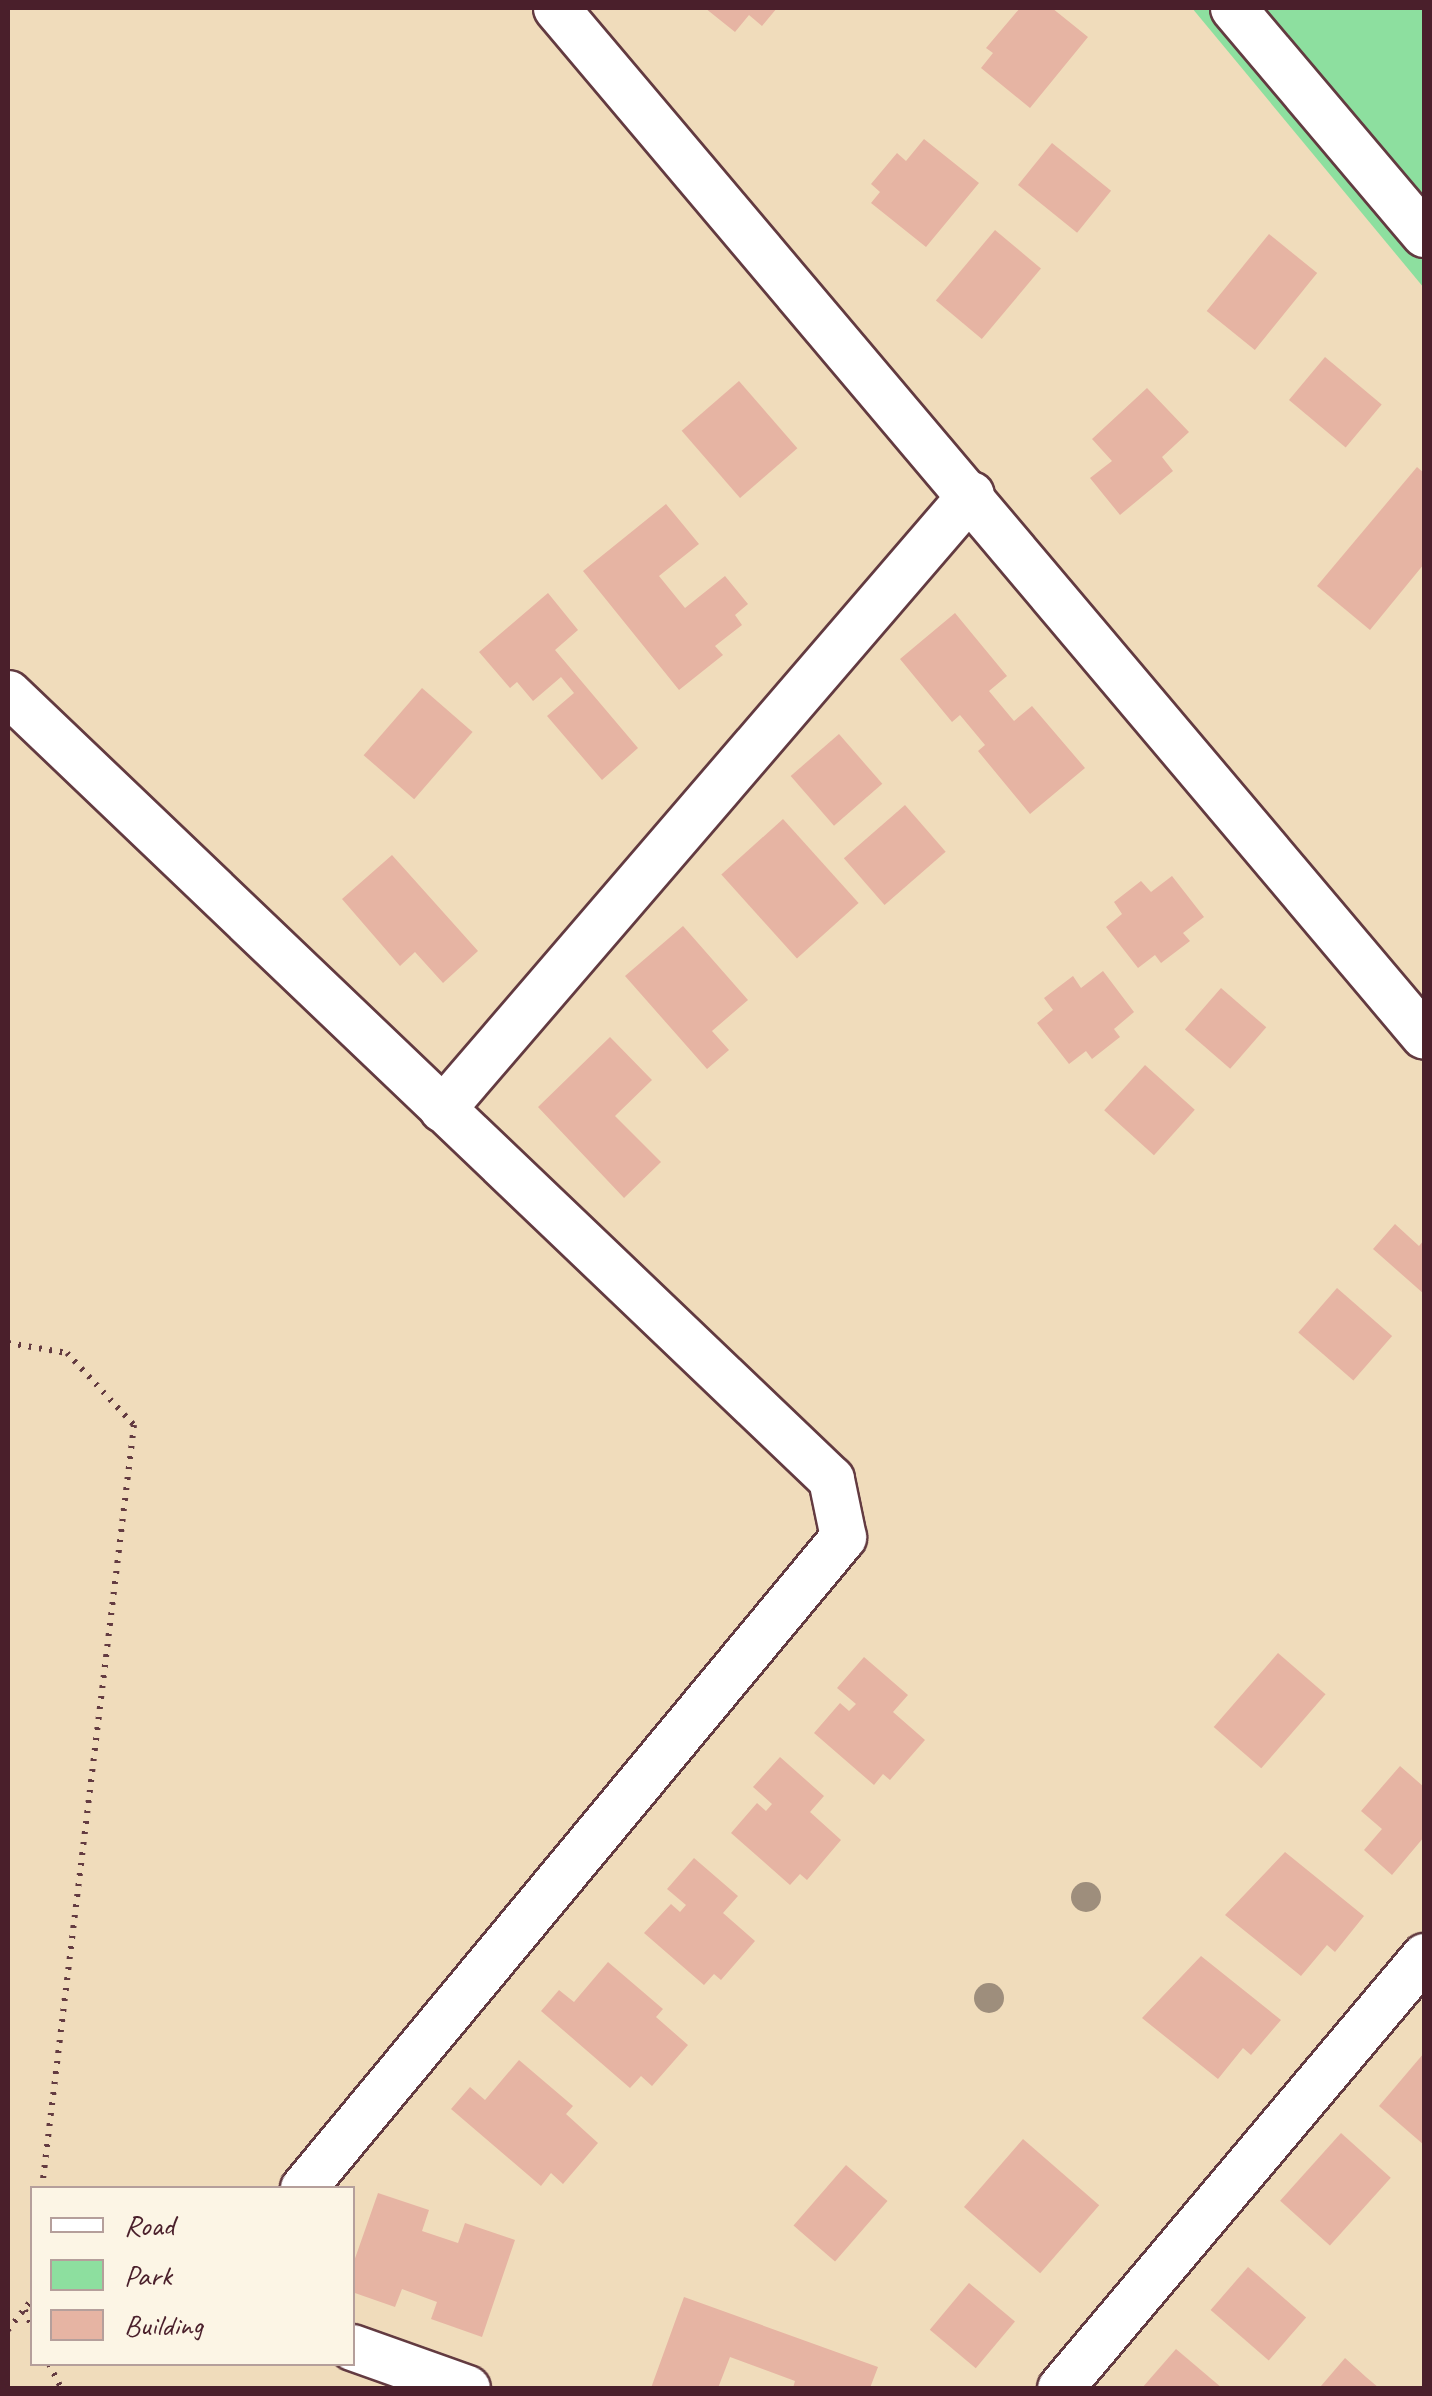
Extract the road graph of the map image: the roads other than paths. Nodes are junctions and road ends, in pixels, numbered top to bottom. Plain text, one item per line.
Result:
1 (556, 8) edge
2 (1233, 8) edge
3 (1424, 234) edge
4 (970, 494) junction
5 (8, 693) edge
6 (1424, 1036) edge
7 (442, 1109) junction
8 (1424, 1956) edge
9 (305, 2186) edge
10 (355, 2348) edge
11 (467, 2388) edge
12 (1060, 2388) edge

1 - 4 street
2 - 3 street
4 - 6 street
4 - 7 street
5 - 7 street
7 - 9 street
8 - 12 street
10 - 11 street

